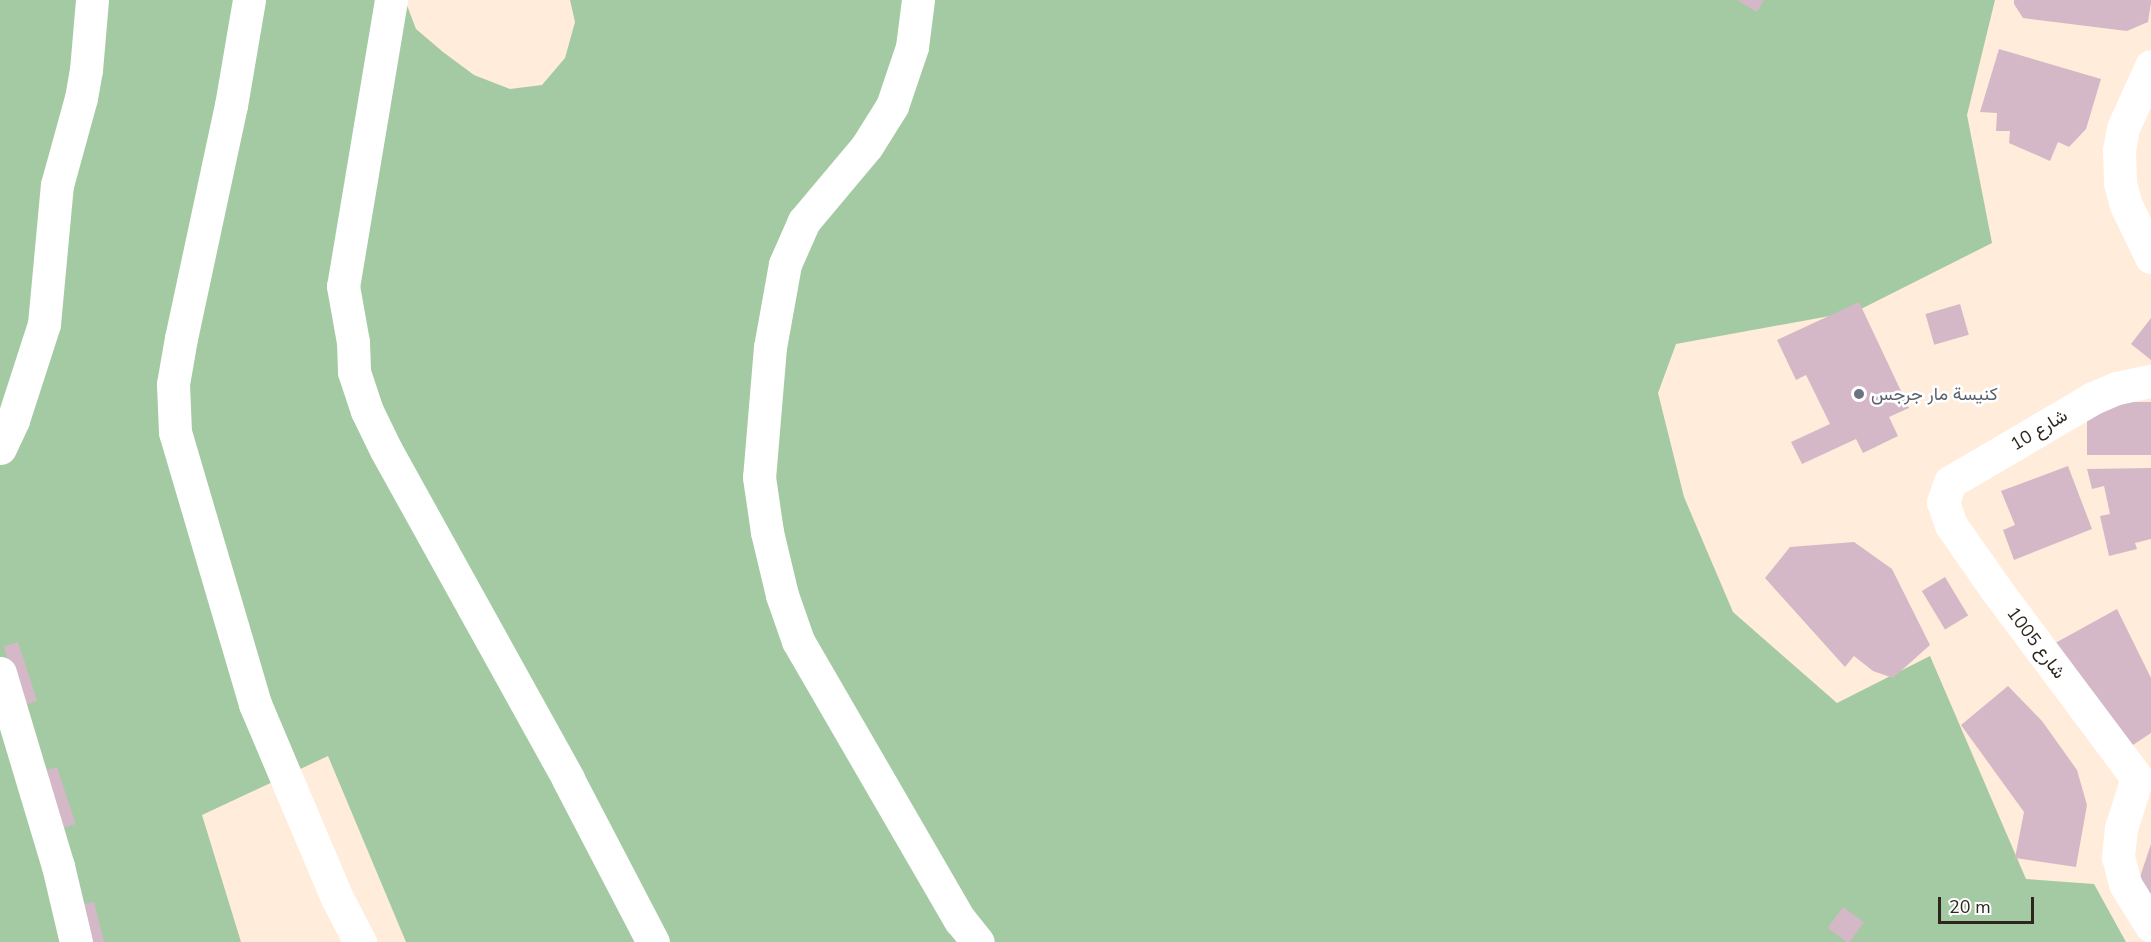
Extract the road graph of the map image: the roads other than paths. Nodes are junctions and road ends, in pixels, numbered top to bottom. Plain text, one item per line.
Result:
1 (92, 0) edge
2 (249, 0) edge
3 (391, 0) edge
4 (918, 0) edge
5 (2151, 66) edge
6 (2151, 257) edge
7 (2151, 381) edge
8 (0, 448) edge
9 (1943, 502) joint
10 (0, 673) edge
11 (2144, 773) edge
12 (2151, 926) edge
13 (76, 942) edge
14 (360, 942) edge
15 (653, 942) edge
16 (978, 942) edge

1 - 8 street
2 - 14 street
3 - 15 street
4 - 16 street
5 - 6 street
7 - 9 street, شارع 10
9 - 11 street, شارع 1005
10 - 13 street
11 - 12 street

